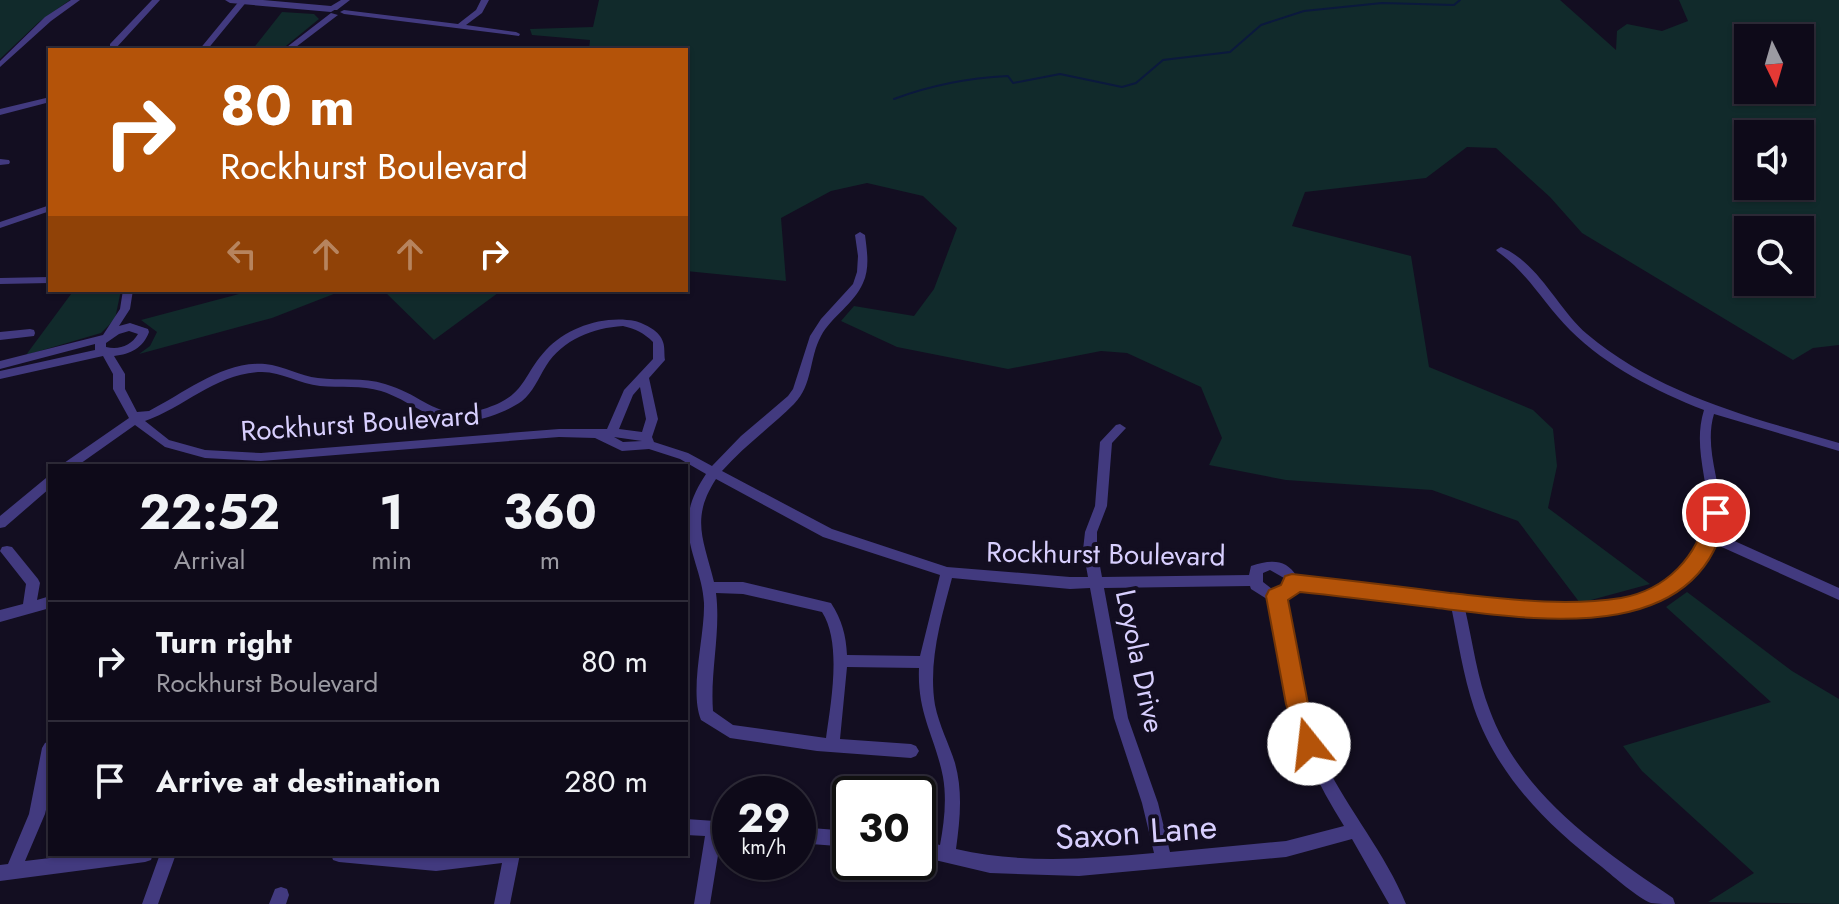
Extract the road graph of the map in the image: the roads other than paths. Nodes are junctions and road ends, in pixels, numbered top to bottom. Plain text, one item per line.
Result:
1 (76, 0) edge
2 (156, 0) edge
3 (230, 0) edge
4 (485, 0) edge
5 (243, 1) edge
6 (337, 9) edge
7 (461, 26) junction
8 (516, 34) dead end
9 (113, 46) dead end
10 (205, 48) edge
11 (290, 48) edge
12 (0, 65) edge
13 (48, 100) edge
14 (0, 112) edge
15 (48, 209) edge
16 (0, 225) edge
17 (860, 235) dead end
18 (1501, 250) dead end
19 (48, 280) edge
20 (0, 281) edge
21 (128, 292) edge
22 (125, 309) junction
23 (133, 327) junction
24 (30, 333) dead end
25 (0, 336) edge
26 (106, 336) junction
27 (136, 345) junction
28 (105, 352) junction
29 (0, 365) edge
30 (119, 374) junction
31 (0, 375) edge
32 (644, 380) junction
33 (1710, 409) junction
34 (136, 420) junction
35 (1120, 428) dead end
36 (605, 435) junction
37 (648, 441) junction
38 (1839, 447) edge
39 (71, 464) edge
40 (713, 470) junction
41 (48, 483) edge
42 (0, 523) edge
43 (1712, 537) junction
44 (7, 551) dead end
45 (947, 572) junction
46 (1254, 580) junction
47 (1097, 582) junction
48 (1292, 582) junction
49 (709, 587) junction
50 (1839, 594) edge
51 (1276, 596) junction
52 (1457, 601) junction
53 (48, 603) edge
54 (29, 608) junction
55 (0, 616) edge
56 (839, 661) junction
57 (926, 662) junction
58 (832, 745) junction
59 (911, 751) dead end
60 (47, 780) edge
61 (688, 827) edge
62 (712, 829) edge
63 (1357, 830) junction
64 (936, 852) edge
65 (947, 855) junction
66 (130, 856) edge
67 (167, 856) edge
68 (361, 856) edge
69 (493, 856) edge
70 (509, 856) edge
71 (1164, 861) junction
72 (712, 867) edge
73 (6, 872) edge
74 (150, 904) edge
75 (502, 904) edge
76 (702, 904) edge
77 (1398, 904) edge
78 (1667, 904) edge

1 - 12 street
2 - 9 street
3 - 5 street
4 - 7 street
5 - 6 street
5 - 10 street
6 - 7 street
6 - 11 street
7 - 8 street
13 - 14 street
15 - 16 street
17 - 40 street
18 - 33 street
19 - 20 street
21 - 22 street
22 - 23 street
22 - 26 street
23 - 26 street
23 - 27 street
24 - 25 street
26 - 28 street
26 - 29 street
27 - 28 street
27 - 30 street
28 - 30 street, Rockhurst Boulevard
28 - 31 street
30 - 34 street, Rockhurst Boulevard
32 - 34 street
32 - 36 street
32 - 37 street
33 - 38 street
33 - 43 street, Rockhurst Boulevard
34 - 36 street, Rockhurst Boulevard
34 - 39 street
35 - 47 street, Loyola Drive
36 - 37 street, Rockhurst Boulevard
37 - 40 street, Rockhurst Boulevard
40 - 45 street, Rockhurst Boulevard
40 - 49 street
41 - 42 street
43 - 50 street
43 - 52 street, Rockhurst Boulevard
44 - 54 street
45 - 47 street, Rockhurst Boulevard
45 - 57 street
46 - 47 street, Rockhurst Boulevard
46 - 48 street, Rockhurst Boulevard
46 - 51 street, Rockhurst Boulevard
47 - 71 street, Loyola Drive
48 - 51 street
48 - 52 street, Rockhurst Boulevard
49 - 56 street
49 - 58 street
51 - 63 street
52 - 78 street
53 - 54 street
54 - 55 street
56 - 57 street
56 - 58 street
57 - 65 street
58 - 59 street
60 - 73 street
61 - 62 street
63 - 71 street, Saxon Lane
63 - 77 street
64 - 65 street, Saxon Lane
65 - 71 street, Saxon Lane
66 - 73 street
67 - 74 street
68 - 69 street
70 - 75 street
72 - 76 street

